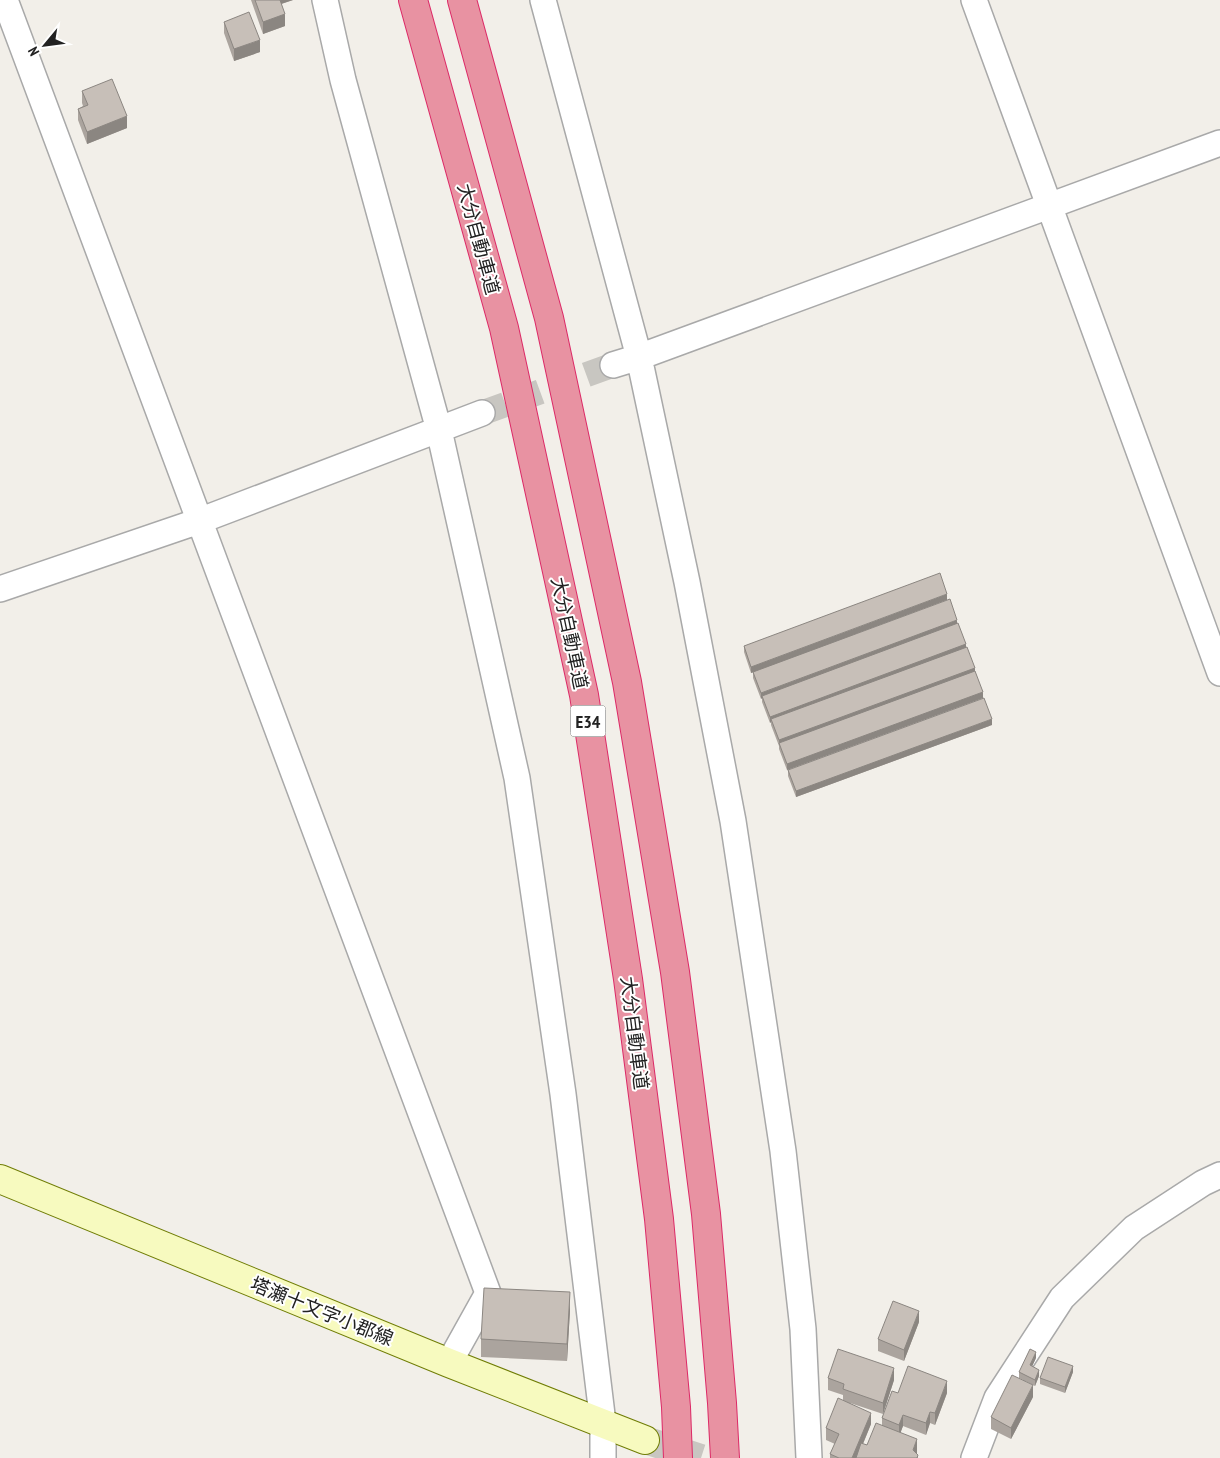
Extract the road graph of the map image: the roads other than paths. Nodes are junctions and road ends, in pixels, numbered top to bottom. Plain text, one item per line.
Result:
1 (5, 0) edge
2 (325, 0) edge
3 (413, 0) edge
4 (462, 0) edge
5 (543, 0) edge
6 (974, 0) edge
7 (1220, 143) edge
8 (1049, 206) junction
9 (640, 357) junction
10 (613, 365) tunnel mouth
11 (482, 413) tunnel mouth
12 (439, 430) junction
13 (199, 521) junction
14 (0, 589) edge
15 (1220, 673) edge
16 (1220, 1175) edge
17 (0, 1179) edge
18 (449, 1362) junction
19 (603, 1423) junction
20 (645, 1440) tunnel mouth
21 (603, 1458) edge
22 (678, 1458) edge
23 (725, 1458) edge
24 (809, 1458) edge
25 (974, 1458) edge

1 - 13 street
2 - 12 street
3 - 22 highway, 大分自動車道 / E34
4 - 23 highway, E34
5 - 9 street
6 - 8 street
7 - 8 street
8 - 9 street
8 - 15 street
9 - 10 street
9 - 24 street
11 - 12 street
12 - 13 street
12 - 19 street
13 - 14 street
13 - 18 street
16 - 25 street
17 - 18 main road, 塔瀬十文字小郡線
18 - 19 main road, 塔瀬十文字小郡線
19 - 20 main road, 塔瀬十文字小郡線
19 - 21 street

